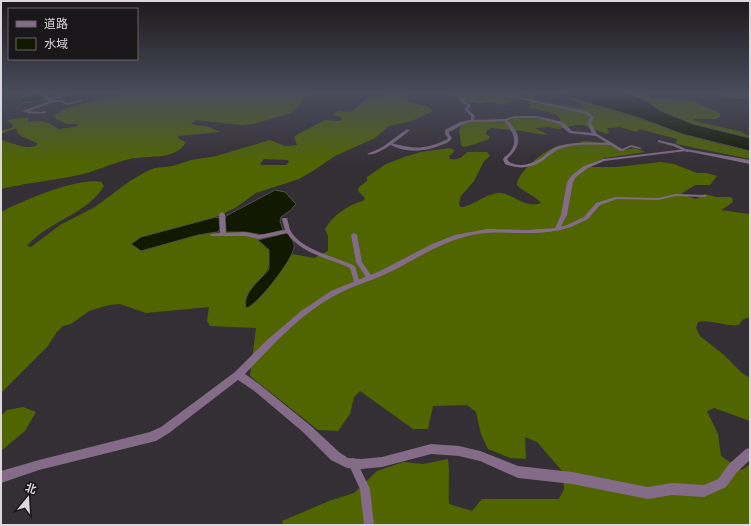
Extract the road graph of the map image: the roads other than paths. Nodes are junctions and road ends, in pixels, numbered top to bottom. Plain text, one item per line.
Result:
1 (473, 117) edge
2 (591, 117) edge
3 (472, 120) junction
4 (505, 120) junction
5 (408, 130) dead end
6 (595, 134) junction
7 (659, 141) dead end
8 (391, 144) junction
9 (612, 144) junction
10 (640, 148) dead end
11 (622, 150) junction
12 (688, 151) junction
13 (369, 154) dead end
14 (609, 159) junction
15 (750, 162) edge
16 (705, 196) dead end
17 (222, 214) dead end
18 (285, 220) dead end
19 (557, 229) junction
20 (288, 231) junction
21 (213, 234) dead end
22 (223, 234) junction
23 (354, 235) dead end
24 (370, 278) junction
25 (357, 284) junction
26 (238, 375) junction
27 (750, 453) edge
28 (353, 463) junction
29 (1, 477) edge
30 (369, 525) edge

1 - 3 street
2 - 6 street
3 - 4 street
3 - 8 street
4 - 6 street
4 - 9 street
5 - 8 street
6 - 9 street
7 - 12 street
8 - 13 street
9 - 11 street
10 - 11 street
11 - 14 street
12 - 14 street
12 - 15 street
14 - 19 street
16 - 19 street
17 - 22 street
18 - 20 street
19 - 24 street
20 - 22 street
20 - 25 street
21 - 22 street
23 - 24 street
24 - 25 street
25 - 26 street
26 - 28 street
26 - 29 street
27 - 28 street
28 - 30 street

